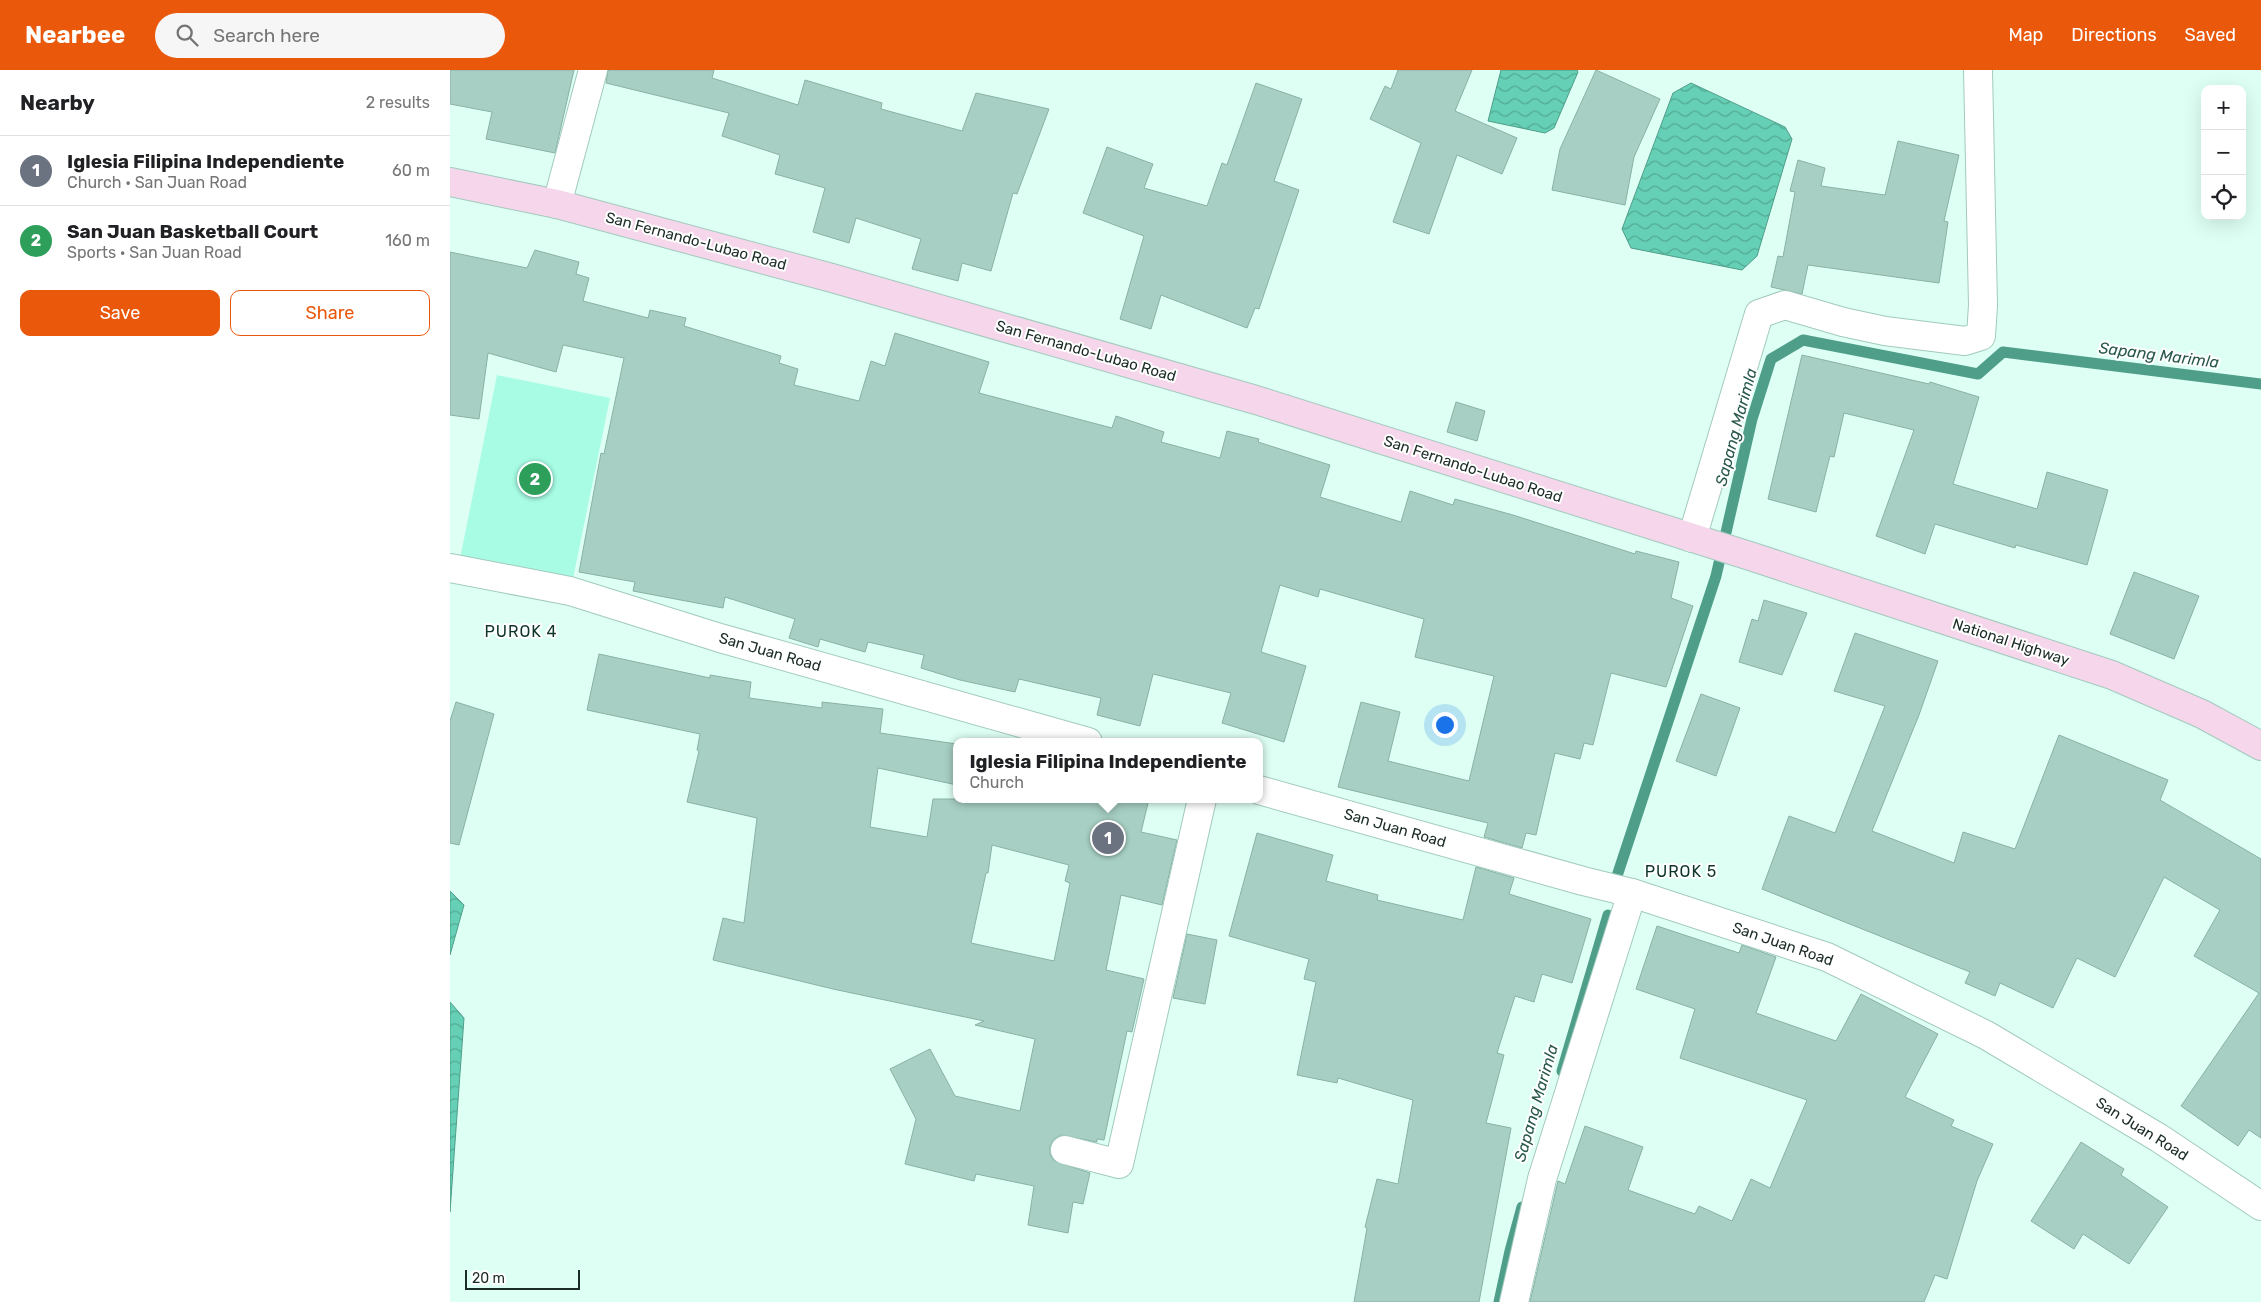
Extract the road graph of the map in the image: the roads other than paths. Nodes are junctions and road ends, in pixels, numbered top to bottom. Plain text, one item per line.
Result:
1 (593, 70) edge
2 (1978, 70) edge
3 (450, 182) edge
4 (557, 204) junction
5 (1703, 542) junction
6 (1753, 557) joint
7 (450, 568) edge
8 (1074, 738) edge
9 (2261, 746) edge
10 (1263, 791) edge
11 (1201, 803) edge
12 (1632, 893) junction
13 (1065, 1150) dead end
14 (2261, 1206) edge
15 (1514, 1302) edge

1 - 4 street
2 - 5 street
3 - 4 main road, San Fernando-Lubao Road
4 - 5 main road, San Fernando-Lubao Road
5 - 6 main road, San Fernando-Lubao Road
6 - 9 main road, National Highway
7 - 8 street, San Juan Road
10 - 12 street, San Juan Road
11 - 13 street
12 - 14 street, San Juan Road
12 - 15 street

